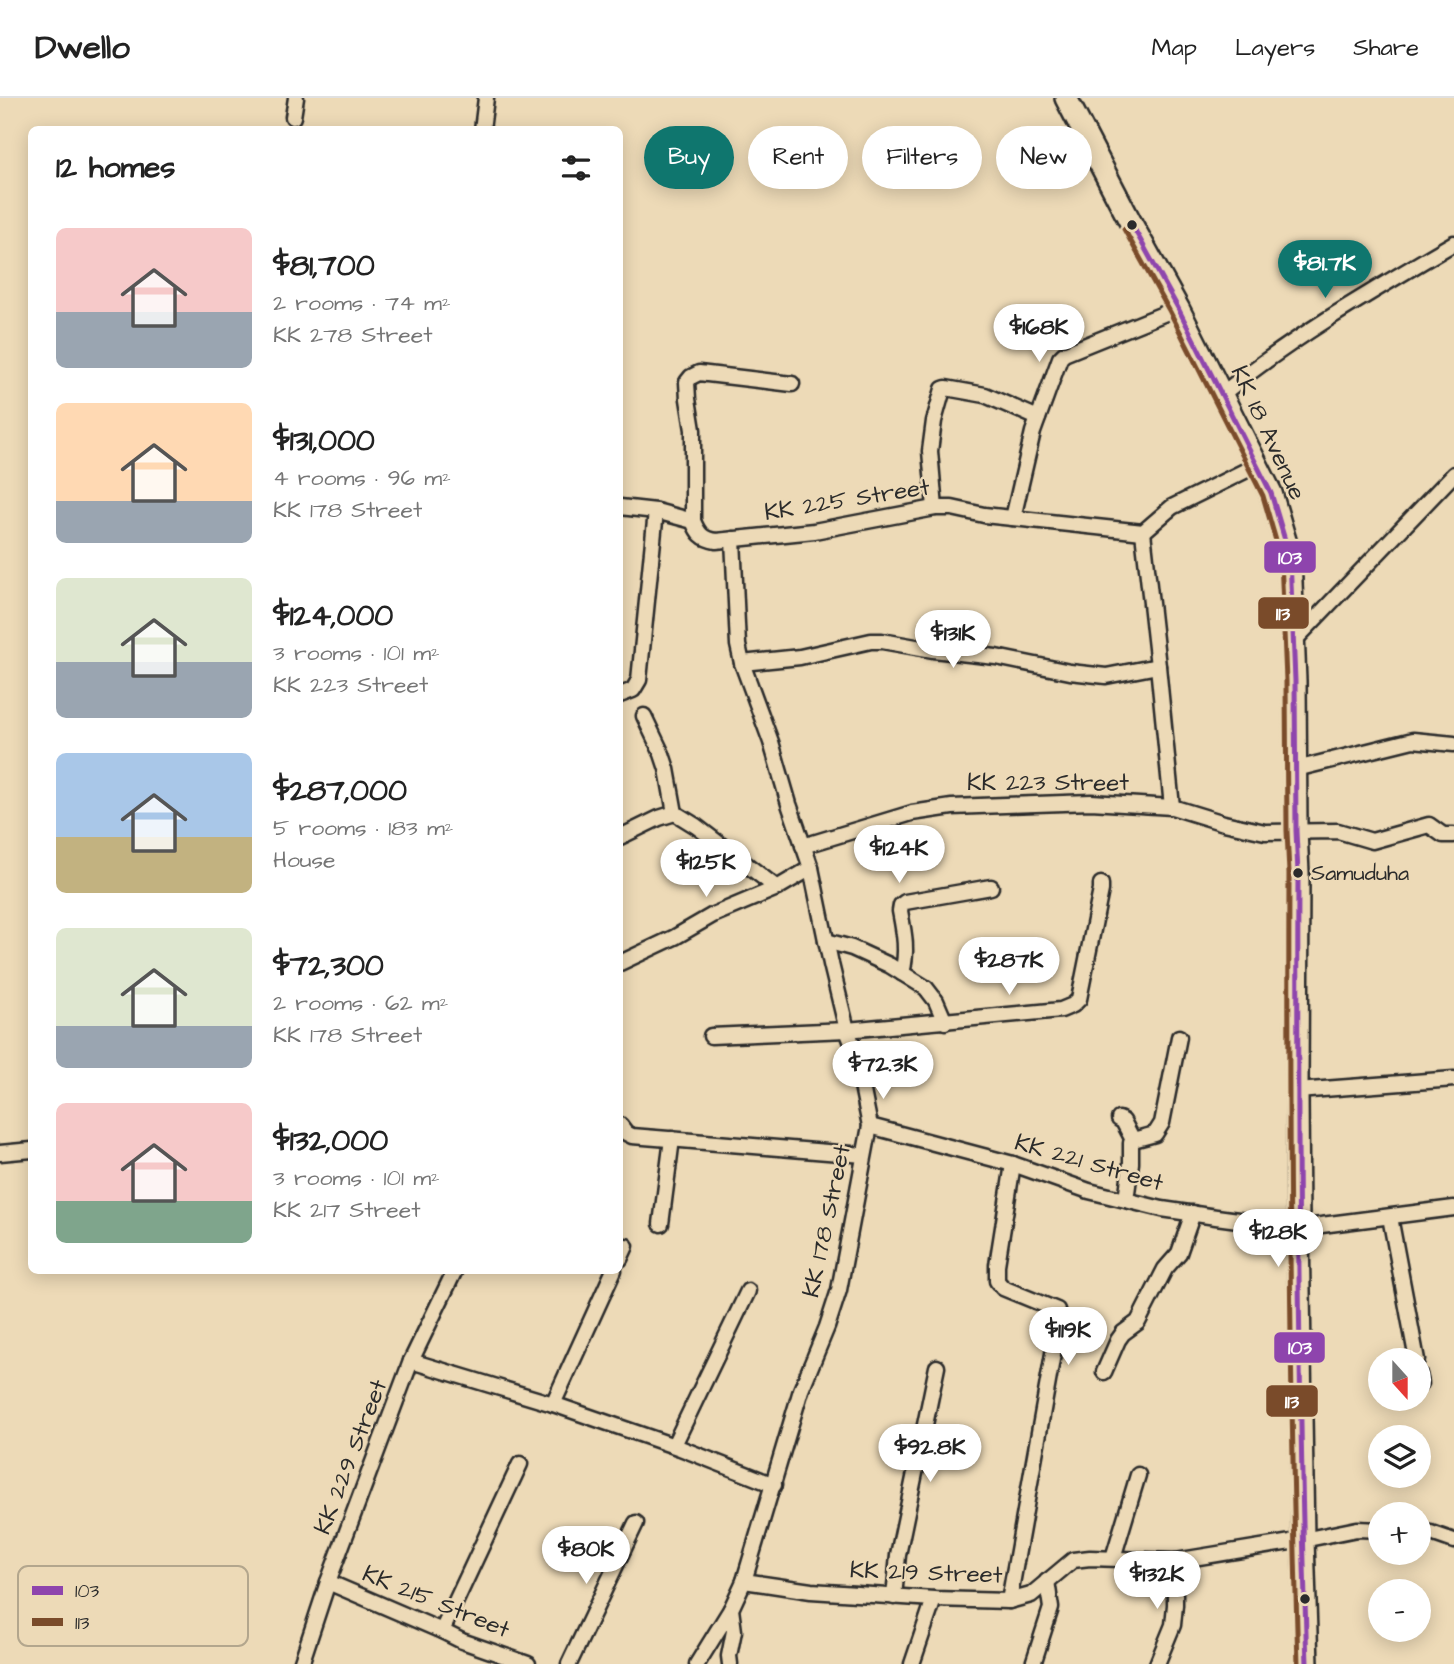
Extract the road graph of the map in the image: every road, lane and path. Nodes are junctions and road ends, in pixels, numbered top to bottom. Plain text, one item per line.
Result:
1 (296, 98) edge
2 (486, 98) edge
3 (1066, 98) edge
4 (293, 117) dead end
5 (482, 126) edge
6 (1454, 243) edge
7 (1178, 308) junction
8 (792, 384) dead end
9 (1221, 395) junction
10 (1038, 418) junction
11 (1258, 465) junction
12 (1450, 479) edge
13 (623, 507) edge
14 (935, 508) junction
15 (656, 511) junction
16 (1013, 518) junction
17 (693, 520) junction
18 (1143, 532) junction
19 (733, 539) junction
20 (1294, 641) junction
21 (742, 663) junction
22 (1158, 666) junction
23 (623, 694) edge
24 (644, 716) dead end
25 (1454, 744) edge
26 (1296, 769) junction
27 (1172, 807) junction
28 (675, 813) junction
29 (1296, 831) junction
30 (1454, 835) edge
31 (623, 836) edge
32 (803, 846) junction
33 (811, 868) junction
34 (1101, 884) dead end
35 (992, 887) dead end
36 (777, 888) junction
37 (827, 942) junction
38 (623, 962) edge
39 (902, 973) junction
40 (945, 1021) junction
41 (847, 1030) junction
42 (711, 1036) dead end
43 (1179, 1037) dead end
44 (1454, 1079) edge
45 (1297, 1091) junction
46 (1119, 1119) dead end
47 (870, 1126) junction
48 (623, 1129) edge
49 (673, 1139) junction
50 (1133, 1140) junction
51 (28, 1150) edge
52 (0, 1153) edge
53 (864, 1155) junction
54 (1013, 1164) junction
55 (1126, 1200) junction
56 (1454, 1208) edge
57 (1193, 1213) junction
58 (1390, 1217) junction
59 (661, 1224) dead end
60 (1298, 1228) junction
61 (453, 1274) edge
62 (612, 1274) edge
63 (748, 1290) dead end
64 (1415, 1348) edge
65 (411, 1361) junction
66 (937, 1367) dead end
67 (1104, 1372) dead end
68 (553, 1404) junction
69 (674, 1446) junction
70 (520, 1464) dead end
71 (1138, 1475) dead end
72 (774, 1485) junction
73 (636, 1523) dead end
74 (1368, 1529) edge
75 (1431, 1534) edge
76 (1303, 1540) junction
77 (1454, 1541) edge
78 (1113, 1558) junction
79 (1175, 1561) junction
80 (744, 1581) junction
81 (1047, 1581) junction
82 (328, 1582) junction
83 (894, 1597) junction
84 (934, 1599) junction
85 (1009, 1601) junction
86 (731, 1609) junction
87 (442, 1631) junction
88 (524, 1663) edge
89 (301, 1664) edge
90 (569, 1664) edge
91 (697, 1664) edge
92 (730, 1664) edge
93 (912, 1664) edge
94 (1033, 1664) edge
95 (1157, 1664) edge
96 (1307, 1664) edge

1 - 4 street
2 - 5 street
3 - 7 main road, KK 18 Avenue
6 - 9 street
7 - 9 main road, KK 18 Avenue
7 - 10 street
8 - 17 street
9 - 11 main road, KK 18 Avenue
10 - 14 street
10 - 16 street
11 - 18 street
11 - 20 main road, KK 18 Avenue
12 - 20 street
13 - 15 street, KK 225 Street
14 - 16 street, KK 225 Street
14 - 19 street, KK 225 Street
15 - 17 street, KK 225 Street
15 - 23 street
16 - 18 street, KK 225 Street
17 - 19 street, KK 225 Street
18 - 22 street
19 - 21 street, KK 178 Street
20 - 26 main road, KK 18 Avenue
21 - 22 street
21 - 32 street, KK 178 Street
22 - 27 street
24 - 28 street
25 - 26 street
26 - 29 main road, KK 18 Avenue
27 - 29 street, KK 223 Street
27 - 32 street, KK 223 Street
28 - 31 street
28 - 36 street
29 - 30 street, KK 223 Street
29 - 45 main road, KK 18 Avenue
32 - 33 street, KK 178 Street
33 - 36 street
33 - 37 street, KK 178 Street
34 - 40 street
35 - 39 street
36 - 38 street
37 - 39 street
37 - 41 street, KK 178 Street
39 - 40 street
40 - 41 street
41 - 42 street
41 - 47 street, KK 178 Street
43 - 50 street
44 - 45 street
45 - 60 main road, KK 18 Avenue
46 - 50 street
47 - 53 street, KK 178 Street
47 - 54 street, KK 221 Street
48 - 49 street
49 - 53 street
49 - 59 street
50 - 55 street
51 - 52 street
53 - 72 street, KK 178 Street
54 - 55 street, KK 221 Street
54 - 85 street
55 - 57 street, KK 221 Street
56 - 58 street, KK 221 Street
57 - 60 street, KK 221 Street
57 - 67 street
58 - 60 street, KK 221 Street
58 - 64 street
60 - 76 main road, KK 18 Avenue
61 - 65 street, KK 229 Street
62 - 68 street
63 - 69 street
65 - 68 street
65 - 82 street, KK 229 Street
66 - 83 street
68 - 69 street
69 - 72 street
70 - 87 street
71 - 78 street
72 - 80 street, KK 178 Street
73 - 90 street
74 - 76 street, KK 219 Street
75 - 77 street
76 - 79 street, KK 219 Street
76 - 96 main road, KK 18 Avenue
78 - 79 street, KK 219 Street
78 - 81 street, KK 219 Street
79 - 95 street
80 - 83 street, KK 219 Street
80 - 86 street, KK 178 Street
81 - 85 street, KK 219 Street
81 - 94 street
82 - 87 street, KK 215 Street
82 - 89 street, KK 229 Street
83 - 84 street, KK 219 Street
84 - 85 street, KK 219 Street
84 - 93 street
86 - 91 street
86 - 92 street, KK 178 Street
87 - 88 street, KK 215 Street

